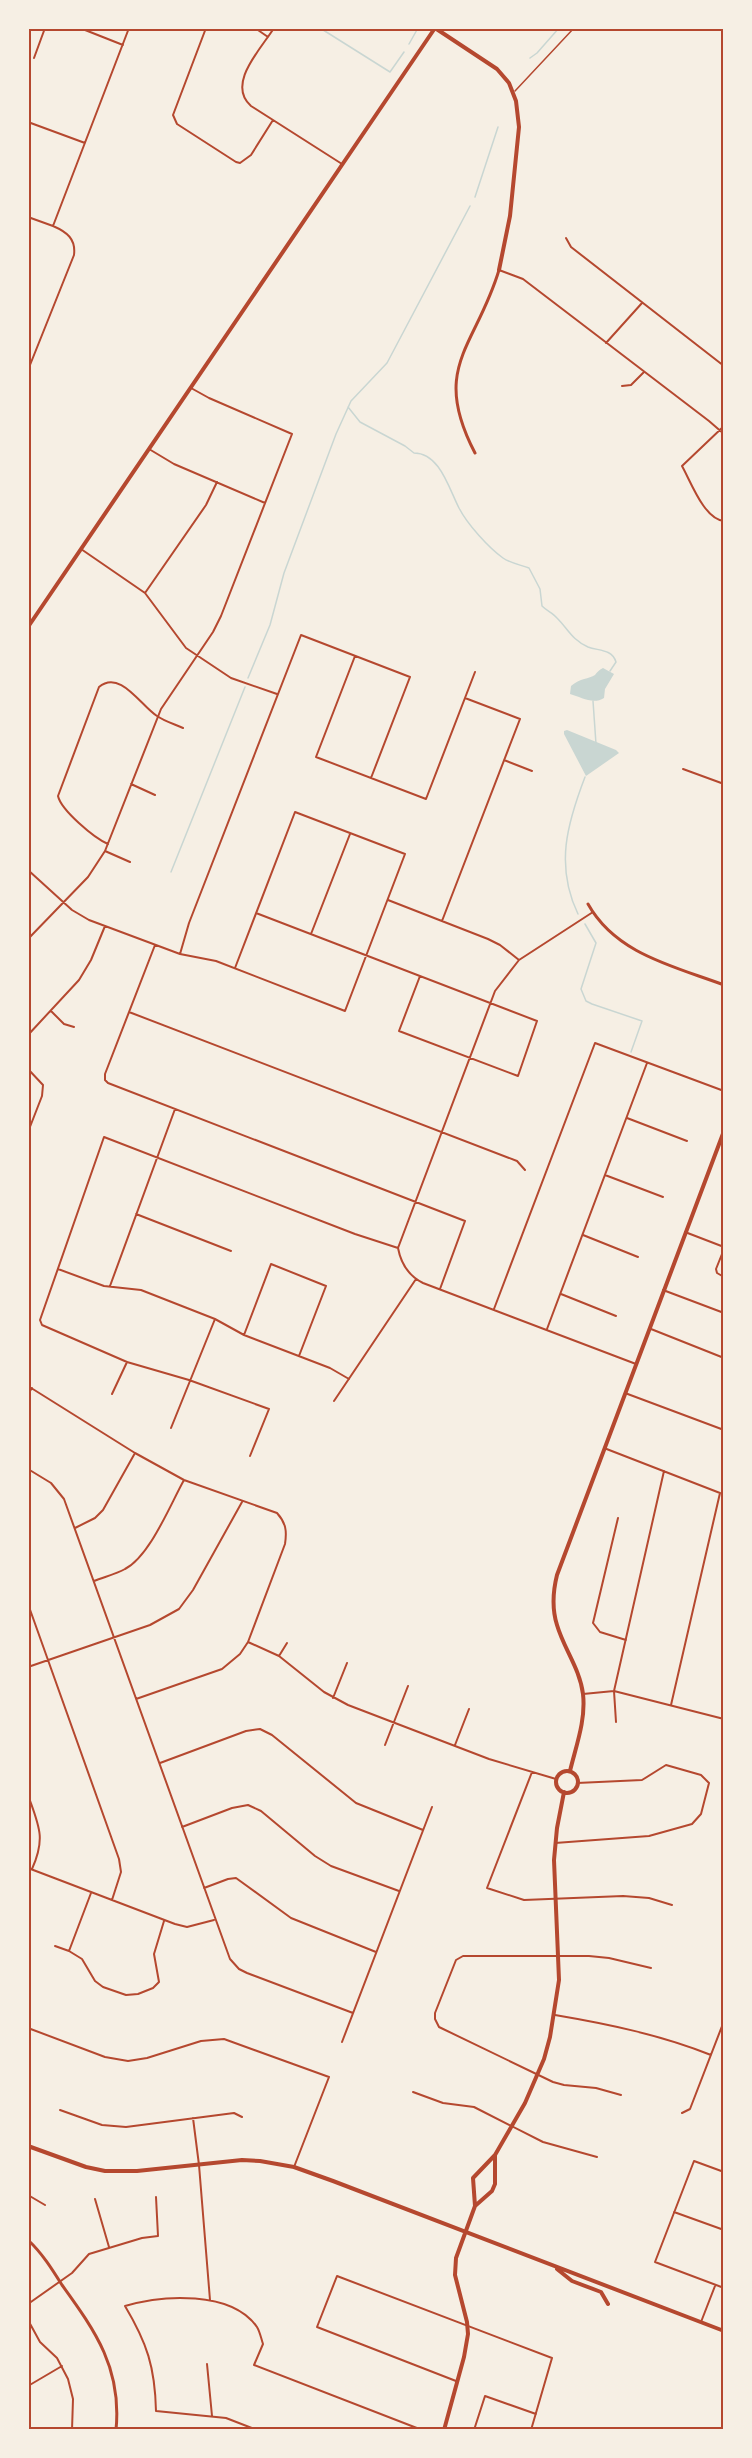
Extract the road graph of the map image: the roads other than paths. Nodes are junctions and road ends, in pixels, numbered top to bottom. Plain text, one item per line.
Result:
1 (45, 28) edge
2 (80, 28) edge
3 (129, 28) edge
4 (207, 28) edge
5 (255, 28) edge
6 (274, 28) edge
7 (435, 28) edge
8 (574, 28) edge
9 (268, 37) junction
10 (123, 45) junction
11 (34, 58) dead end
12 (513, 93) junction
13 (273, 120) junction
14 (28, 122) edge
15 (85, 143) junction
16 (343, 164) junction
17 (28, 217) edge
18 (53, 226) junction
19 (566, 238) dead end
20 (499, 270) junction
21 (642, 303) junction
22 (606, 344) junction
23 (723, 366) edge
24 (28, 370) edge
25 (644, 372) junction
26 (622, 386) dead end
27 (191, 388) junction
28 (723, 426) edge
29 (720, 430) junction
30 (723, 434) edge
31 (149, 449) junction
32 (475, 453) dead end
33 (217, 482) junction
34 (265, 503) junction
35 (723, 521) edge
36 (81, 549) junction
37 (145, 593) junction
38 (28, 627) edge
39 (197, 656) junction
40 (355, 656) junction
41 (475, 672) dead end
42 (277, 694) junction
43 (465, 698) junction
44 (157, 717) junction
45 (183, 728) dead end
46 (504, 760) junction
47 (683, 769) dead end
48 (532, 771) dead end
49 (371, 778) junction
50 (131, 784) junction
51 (723, 784) edge
52 (155, 795) dead end
53 (350, 834) junction
54 (108, 844) junction
55 (105, 851) junction
56 (130, 862) dead end
57 (28, 870) edge
58 (388, 900) junction
59 (63, 903) junction
60 (588, 903) dead end
61 (592, 912) junction
62 (256, 913) junction
63 (442, 921) junction
64 (105, 926) junction
65 (311, 934) junction
66 (28, 939) edge
67 (154, 945) junction
68 (180, 954) junction
69 (366, 956) junction
70 (519, 960) junction
71 (235, 968) junction
72 (420, 976) junction
73 (723, 985) edge
74 (490, 1003) junction
75 (51, 1011) junction
76 (129, 1012) junction
77 (74, 1026) dead end
78 (28, 1035) edge
79 (470, 1058) junction
80 (647, 1063) junction
81 (28, 1069) edge
82 (723, 1091) edge
83 (175, 1108) junction
84 (627, 1118) junction
85 (441, 1131) junction
86 (723, 1131) edge
87 (28, 1132) edge
88 (687, 1141) dead end
89 (156, 1157) junction
90 (525, 1170) dead end
91 (605, 1175) junction
92 (663, 1197) dead end
93 (414, 1201) junction
94 (136, 1214) junction
95 (685, 1233) junction
96 (583, 1235) junction
97 (398, 1248) junction
98 (723, 1248) edge
99 (231, 1251) dead end
100 (638, 1257) dead end
101 (58, 1269) junction
102 (723, 1277) edge
103 (416, 1279) junction
104 (109, 1287) junction
105 (440, 1289) junction
106 (663, 1290) junction
107 (561, 1294) junction
108 (494, 1309) junction
109 (723, 1313) edge
110 (616, 1316) dead end
111 (215, 1319) junction
112 (649, 1328) junction
113 (547, 1329) junction
114 (244, 1335) junction
115 (299, 1356) junction
116 (723, 1358) edge
117 (127, 1362) junction
118 (636, 1364) junction
119 (348, 1379) junction
120 (189, 1380) junction
121 (28, 1386) edge
122 (32, 1388) junction
123 (625, 1393) junction
124 (28, 1394) edge
125 (112, 1394) dead end
126 (334, 1401) dead end
127 (171, 1428) dead end
128 (723, 1430) edge
129 (604, 1448) junction
130 (135, 1453) junction
131 (250, 1456) dead end
132 (28, 1469) edge
133 (664, 1472) junction
134 (184, 1480) junction
135 (242, 1502) junction
136 (618, 1518) dead end
137 (75, 1528) junction
138 (94, 1581) junction
139 (28, 1604) edge
140 (115, 1637) junction
141 (626, 1640) junction
142 (248, 1642) junction
143 (287, 1643) dead end
144 (279, 1656) junction
145 (48, 1660) junction
146 (347, 1663) dead end
147 (28, 1667) edge
148 (408, 1686) dead end
149 (614, 1690) junction
150 (583, 1694) junction
151 (333, 1698) junction
152 (136, 1699) junction
153 (671, 1705) junction
154 (469, 1709) dead end
155 (723, 1719) edge
156 (394, 1722) junction
157 (616, 1722) dead end
158 (385, 1744) dead end
159 (455, 1746) junction
160 (160, 1763) junction
161 (570, 1771) junction
162 (532, 1772) junction
163 (556, 1779) junction
164 (578, 1783) junction
165 (564, 1792) junction
166 (28, 1795) edge
167 (432, 1806) dead end
168 (182, 1827) junction
169 (423, 1830) junction
170 (555, 1843) junction
171 (30, 1869) edge
172 (204, 1888) junction
173 (399, 1891) junction
174 (91, 1893) junction
175 (556, 1899) junction
176 (112, 1900) junction
177 (672, 1905) dead end
178 (214, 1920) junction
179 (164, 1921) junction
180 (55, 1946) dead end
181 (69, 1951) junction
182 (376, 1952) junction
183 (559, 1956) junction
184 (651, 1968) dead end
185 (28, 1994) edge
186 (28, 2009) edge
187 (353, 2013) junction
188 (555, 2015) junction
189 (723, 2021) edge
190 (28, 2028) edge
191 (342, 2042) dead end
192 (711, 2055) junction
193 (537, 2076) junction
194 (413, 2092) dead end
195 (621, 2095) dead end
196 (60, 2110) dead end
197 (682, 2113) dead end
198 (242, 2117) dead end
199 (193, 2118) junction
200 (511, 2126) junction
201 (28, 2146) edge
202 (495, 2156) junction
203 (597, 2157) dead end
204 (199, 2165) junction
205 (294, 2167) junction
206 (723, 2172) edge
207 (28, 2195) edge
208 (156, 2197) dead end
209 (95, 2199) dead end
210 (45, 2205) dead end
211 (475, 2206) junction
212 (674, 2212) junction
213 (723, 2230) edge
214 (464, 2232) junction
215 (28, 2240) edge
216 (109, 2247) junction
217 (555, 2266) junction
218 (60, 2282) junction
219 (716, 2285) junction
220 (723, 2288) edge
221 (210, 2300) junction
222 (28, 2304) edge
223 (608, 2304) dead end
224 (28, 2320) edge
225 (701, 2322) junction
226 (468, 2327) junction
227 (723, 2331) edge
228 (207, 2364) dead end
229 (62, 2366) junction
230 (458, 2381) junction
231 (28, 2386) edge
232 (536, 2414) junction
233 (212, 2416) junction
234 (72, 2430) edge
235 (116, 2430) edge
236 (257, 2430) edge
237 (422, 2430) edge
238 (444, 2430) edge
239 (474, 2430) edge
240 (531, 2430) edge

1 - 11 street
2 - 10 street
3 - 10 street
4 - 13 street
5 - 9 street
6 - 9 street
7 - 12 main road
7 - 16 main road
8 - 12 lane
9 - 13 street
10 - 15 street
12 - 20 main road
13 - 16 street
14 - 15 street
15 - 18 street
16 - 27 main road
17 - 18 street
18 - 24 street
19 - 21 street
20 - 22 street
20 - 32 street
21 - 22 street
21 - 23 street
22 - 25 street
25 - 26 street
25 - 29 street
27 - 31 main road
27 - 34 street
28 - 29 street
29 - 30 street
29 - 35 street
31 - 33 street
31 - 36 main road
33 - 34 street
33 - 37 street
34 - 39 street
36 - 37 street
36 - 38 main road
37 - 39 street
39 - 42 street
39 - 44 street
40 - 42 street
40 - 49 street
40 - 49 street
41 - 43 street
42 - 68 street
43 - 46 street
43 - 49 street
44 - 45 street
44 - 50 street
44 - 54 street
46 - 48 street
46 - 63 street
47 - 51 street
50 - 52 street
50 - 54 street
53 - 58 street
53 - 62 street
53 - 65 street
54 - 55 street
55 - 56 street
55 - 59 street
57 - 59 street
58 - 63 street
58 - 69 street
59 - 64 street
59 - 66 street
60 - 61 street
61 - 70 street
61 - 73 street
62 - 65 street
62 - 71 street
63 - 70 street
64 - 67 street
64 - 75 street
65 - 69 street
67 - 68 street
67 - 76 street
68 - 71 street
69 - 71 street
69 - 72 street
70 - 74 street
72 - 74 street
72 - 79 street
74 - 79 street
74 - 79 street
75 - 77 street
75 - 78 street
76 - 83 street
76 - 85 street
79 - 85 street
80 - 82 street
80 - 84 street
80 - 108 street
81 - 87 street
83 - 89 street
83 - 93 street
84 - 88 street
84 - 91 street
85 - 90 street
85 - 93 street
86 - 95 main road
89 - 94 street
89 - 97 street
89 - 101 street
91 - 92 street
91 - 96 street
93 - 97 street
93 - 105 street
94 - 99 street
94 - 104 street
95 - 98 street
95 - 106 main road
96 - 100 street
96 - 107 street
97 - 103 street
98 - 102 street
101 - 104 street
101 - 117 street
103 - 105 street
103 - 119 street
104 - 111 street
105 - 108 street
106 - 109 street
106 - 112 main road
107 - 110 street
107 - 113 street
108 - 113 street
111 - 114 street
111 - 120 street
112 - 116 street
112 - 118 main road
113 - 118 street
114 - 115 street
114 - 115 street
115 - 119 street
117 - 120 street
117 - 125 street
118 - 123 main road
119 - 126 street
120 - 127 street
120 - 131 street
121 - 122 street
122 - 124 street
122 - 130 street
123 - 128 street
123 - 129 main road
129 - 133 street
129 - 150 main road
130 - 134 street
130 - 137 street
132 - 137 street
133 - 141 street
133 - 153 street
134 - 135 street
134 - 138 street
135 - 140 street
135 - 142 street
136 - 141 street
137 - 138 street
138 - 140 street
139 - 145 street
140 - 145 street
140 - 152 street
141 - 149 street
142 - 144 street
142 - 152 street
143 - 144 street
144 - 151 street
145 - 147 street
145 - 176 street
146 - 151 street
148 - 156 street
149 - 150 street
149 - 153 street
149 - 157 street
150 - 161 main road
151 - 156 street
152 - 160 street
153 - 155 street
154 - 159 street
156 - 158 street
156 - 159 street
159 - 162 street
160 - 168 street
160 - 169 street
161 - 163 main road
161 - 164 main road
162 - 163 street
162 - 175 street
163 - 165 main road
164 - 165 main road
164 - 170 street
165 - 170 main road
166 - 171 street
167 - 169 street
168 - 172 street
168 - 173 street
169 - 173 street
170 - 175 main road
171 - 174 street
172 - 178 street
172 - 182 street
173 - 182 street
174 - 176 street
174 - 181 street
175 - 177 street
175 - 183 main road
176 - 179 street
178 - 179 street
178 - 187 street
179 - 181 street
180 - 181 street
182 - 187 street
183 - 184 street
183 - 188 main road
183 - 193 street
185 - 186 street
187 - 191 street
188 - 192 street
188 - 193 main road
189 - 192 street
190 - 205 street
192 - 197 street
193 - 195 street
193 - 200 main road
194 - 200 street
196 - 199 street
198 - 199 street
199 - 204 street
200 - 202 main road
200 - 203 street
201 - 204 main road
202 - 211 main road
202 - 211 main road
204 - 205 main road
204 - 221 street
205 - 214 main road
206 - 212 street
207 - 210 street
208 - 216 street
209 - 216 street
211 - 214 main road
212 - 213 street
212 - 219 street
214 - 217 main road
214 - 226 main road
215 - 218 street
216 - 218 street
217 - 223 main road
217 - 225 main road
218 - 222 street
218 - 235 street
219 - 220 street
219 - 225 street
221 - 233 street
221 - 237 street
224 - 229 street
225 - 227 main road
226 - 230 main road
226 - 230 street
226 - 232 street
228 - 233 street
229 - 231 street
229 - 234 street
230 - 238 main road
232 - 239 street
232 - 240 street
233 - 236 street

